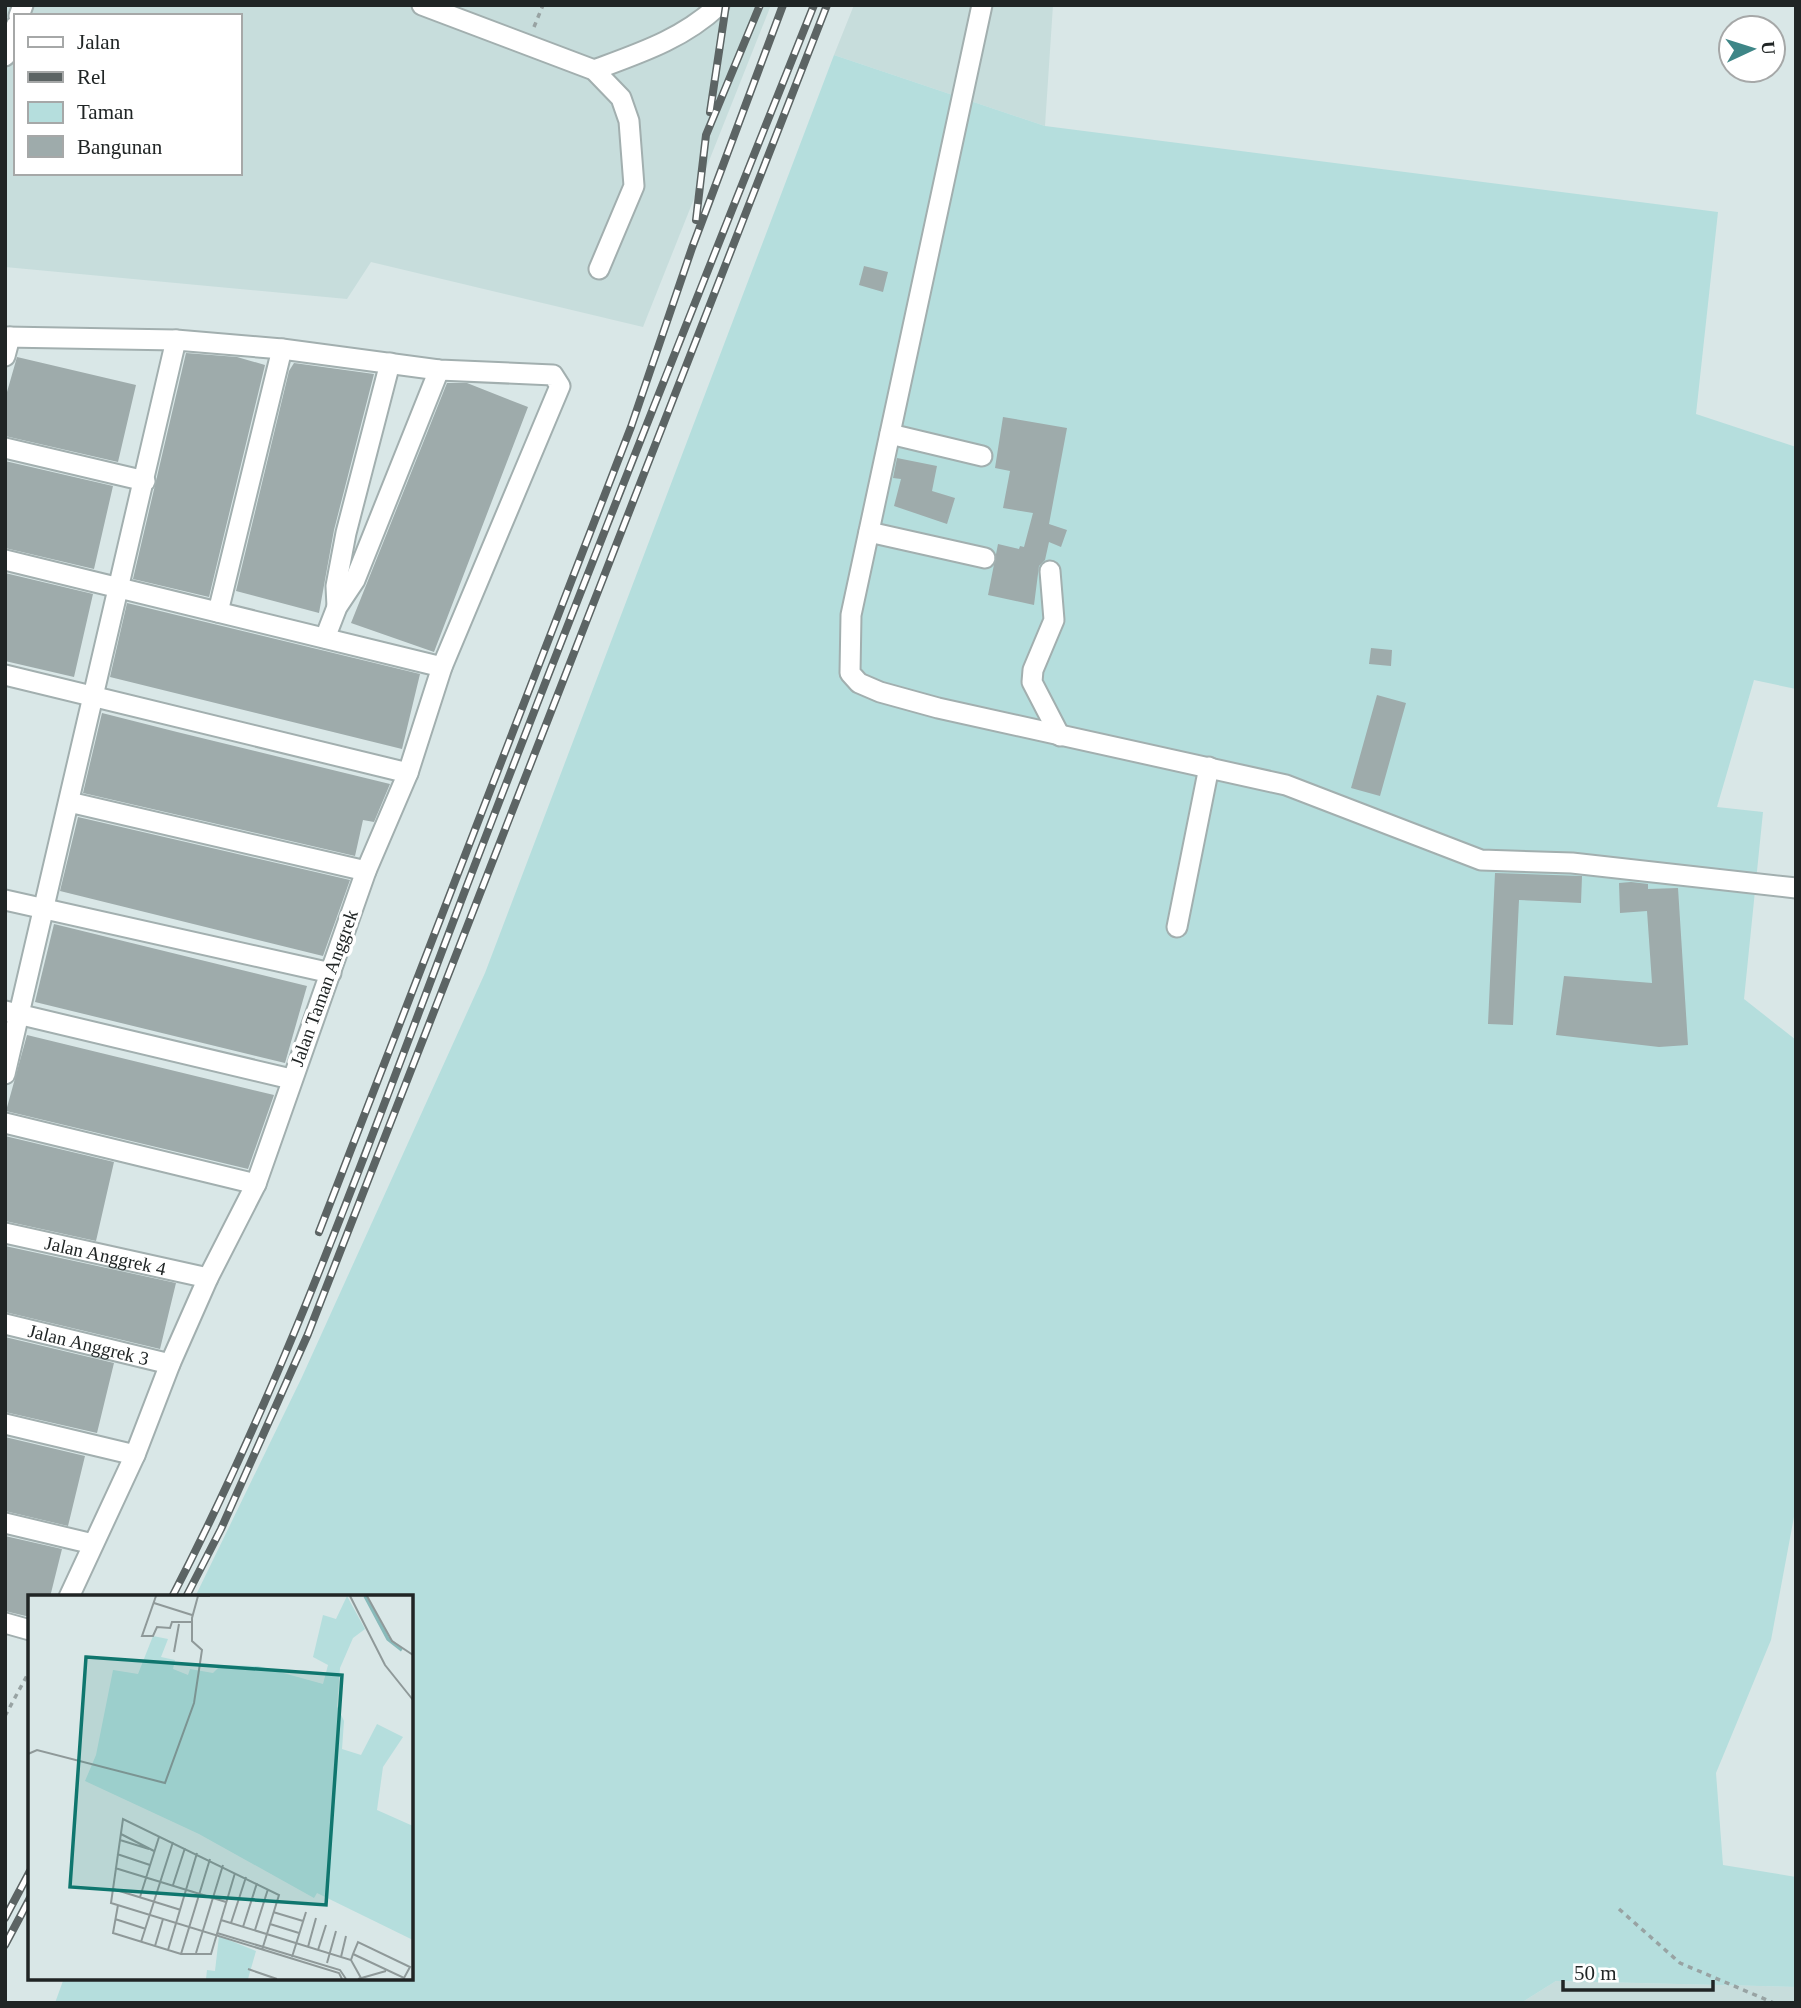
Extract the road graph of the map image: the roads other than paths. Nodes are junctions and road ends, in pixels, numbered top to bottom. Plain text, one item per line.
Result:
1 (422, 5) edge
2 (719, 5) edge
3 (982, 5) edge
4 (14, 31) edge
5 (5, 56) edge
6 (594, 70) junction
7 (599, 269) dead end
8 (176, 340) junction
9 (7, 343) edge
10 (282, 349) junction
11 (390, 363) junction
12 (439, 370) junction
13 (890, 434) junction
14 (5, 448) edge
15 (982, 456) dead end
16 (145, 481) junction
17 (869, 532) junction
18 (985, 558) dead end
19 (5, 560) edge
20 (1049, 571) dead end
21 (120, 588) junction
22 (337, 607) junction
23 (218, 612) junction
24 (325, 638) junction
25 (442, 667) junction
26 (5, 675) edge
27 (95, 695) junction
28 (1060, 736) junction
29 (1209, 767) junction
30 (408, 773) junction
31 (69, 803) junction
32 (366, 871) junction
33 (1796, 888) edge
34 (5, 900) edge
35 (45, 907) junction
36 (1177, 927) dead end
37 (331, 973) junction
38 (12, 1013) edge
39 (5, 1074) edge
40 (291, 1079) junction
41 (5, 1123) edge
42 (256, 1184) junction
43 (5, 1233) edge
44 (208, 1278) junction
45 (5, 1324) edge
46 (170, 1364) junction
47 (5, 1424) edge
48 (135, 1455) junction
49 (5, 1523) edge
50 (93, 1544) junction
51 (70, 1595) edge
52 (5, 1623) edge
53 (28, 1629) edge

1 - 6 street
2 - 6 street
3 - 13 street
4 - 5 street
6 - 7 street
8 - 9 street
8 - 10 street
8 - 16 street
10 - 11 street
10 - 23 street
11 - 12 street
11 - 22 street
12 - 22 street
12 - 25 street, Jalan Taman Anggrek
13 - 15 street
13 - 17 street
14 - 16 street
16 - 21 street
17 - 18 street
17 - 28 street
19 - 21 street
20 - 28 street
21 - 23 street
21 - 27 street
22 - 24 street
23 - 24 street
24 - 25 street
25 - 30 street, Jalan Taman Anggrek
26 - 27 street
27 - 30 street
27 - 31 street
28 - 29 street
29 - 33 street
29 - 36 street
30 - 32 street, Jalan Taman Anggrek
31 - 32 street
31 - 35 street
32 - 37 street, Jalan Taman Anggrek
34 - 35 street
35 - 37 street
35 - 38 street
37 - 40 street, Jalan Taman Anggrek
38 - 39 street
38 - 40 street
40 - 42 street, Jalan Taman Anggrek
41 - 42 street
42 - 44 street, Jalan Taman Anggrek
43 - 44 street, Jalan Anggrek 4
44 - 46 street, Jalan Taman Anggrek
45 - 46 street, Jalan Anggrek 3
46 - 48 street, Jalan Taman Anggrek
47 - 48 street
48 - 50 street, Jalan Taman Anggrek
49 - 50 street
50 - 51 street, Jalan Taman Anggrek
52 - 53 street

